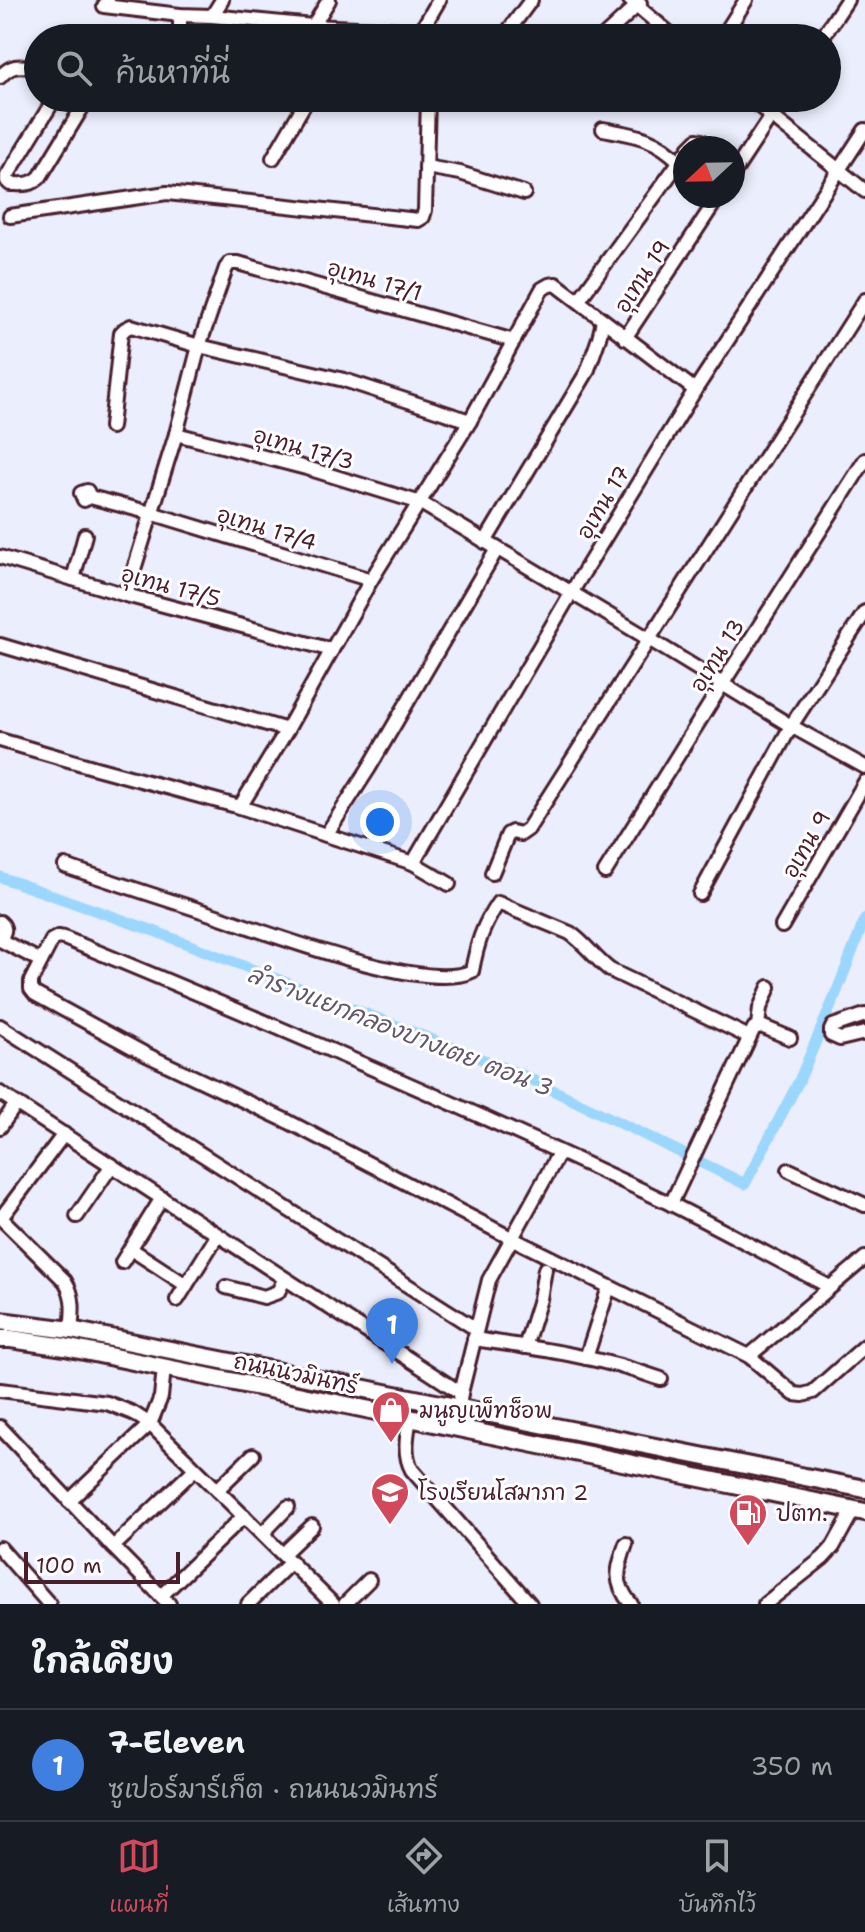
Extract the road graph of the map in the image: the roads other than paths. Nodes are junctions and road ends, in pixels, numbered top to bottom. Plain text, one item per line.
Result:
1 (222, 0) edge
2 (329, 0) edge
3 (439, 0) edge
4 (531, 0) edge
5 (746, 0) edge
6 (847, 0) edge
7 (636, 2) edge
8 (106, 3) edge
9 (180, 15) junction
10 (212, 16) junction
11 (180, 24) edge
12 (293, 24) edge
13 (314, 24) edge
14 (427, 24) edge
15 (513, 24) edge
16 (615, 24) edge
17 (660, 24) edge
18 (731, 24) edge
19 (831, 24) edge
20 (24, 67) edge
21 (0, 77) edge
22 (46, 112) edge
23 (79, 112) edge
24 (300, 112) edge
25 (428, 112) edge
26 (767, 112) edge
27 (774, 112) edge
28 (772, 116) junction
29 (603, 129) dead end
30 (865, 130) edge
31 (673, 152) edge
32 (745, 154) edge
33 (273, 158) dead end
34 (426, 167) junction
35 (673, 169) edge
36 (839, 169) junction
37 (865, 191) edge
38 (524, 193) dead end
39 (711, 208) edge
40 (10, 216) dead end
41 (579, 300) junction
42 (865, 300) edge
43 (603, 321) junction
44 (625, 338) junction
45 (514, 341) junction
46 (199, 346) junction
47 (695, 390) junction
48 (470, 421) junction
49 (111, 427) dead end
50 (176, 434) junction
51 (865, 460) edge
52 (90, 497) dead end
53 (421, 503) junction
54 (151, 513) junction
55 (85, 535) dead end
56 (485, 542) junction
57 (497, 549) junction
58 (0, 557) edge
59 (73, 579) junction
60 (371, 580) junction
61 (571, 593) junction
62 (126, 595) junction
63 (865, 612) edge
64 (649, 639) junction
65 (0, 645) edge
66 (332, 650) junction
67 (723, 683) junction
68 (791, 726) junction
69 (287, 730) junction
70 (0, 740) edge
71 (865, 767) edge
72 (865, 782) edge
73 (240, 807) junction
74 (326, 835) junction
75 (413, 863) junction
76 (65, 866) dead end
77 (605, 872) dead end
78 (492, 873) dead end
79 (449, 884) dead end
80 (700, 894) dead end
81 (0, 922) edge
82 (782, 926) dead end
83 (0, 940) edge
84 (41, 961) junction
85 (769, 987) dead end
86 (865, 1015) edge
87 (0, 1026) edge
88 (758, 1026) junction
89 (865, 1033) edge
90 (749, 1037) junction
91 (790, 1038) dead end
92 (0, 1093) edge
93 (16, 1104) junction
94 (0, 1127) edge
95 (64, 1134) junction
96 (559, 1153) junction
97 (112, 1165) junction
98 (789, 1170) dead end
99 (162, 1198) junction
100 (671, 1204) junction
101 (865, 1205) edge
102 (77, 1216) dead end
103 (1, 1218) edge
104 (217, 1236) junction
105 (511, 1238) junction
106 (131, 1249) junction
107 (865, 1258) edge
108 (122, 1262) dead end
109 (545, 1269) dead end
110 (284, 1280) junction
111 (186, 1285) junction
112 (226, 1287) dead end
113 (830, 1287) junction
114 (607, 1293) dead end
115 (177, 1300) dead end
116 (0, 1321) edge
117 (71, 1330) junction
118 (475, 1334) junction
119 (0, 1339) edge
120 (865, 1346) edge
121 (525, 1347) junction
122 (749, 1356) junction
123 (586, 1358) junction
124 (164, 1368) junction
125 (661, 1379) dead end
126 (0, 1390) edge
127 (460, 1400) junction
128 (410, 1418) junction
129 (150, 1424) junction
130 (0, 1427) edge
131 (456, 1428) junction
132 (253, 1455) dead end
133 (195, 1469) junction
134 (864, 1487) edge
135 (217, 1490) junction
136 (69, 1501) junction
137 (288, 1507) dead end
138 (860, 1510) edge
139 (244, 1516) junction
140 (312, 1526) dead end
141 (263, 1533) junction
142 (626, 1544) dead end
143 (113, 1547) junction
144 (0, 1548) edge
145 (287, 1558) junction
146 (369, 1580) dead end
147 (165, 1600) edge
148 (49, 1604) edge
149 (248, 1604) edge
150 (333, 1604) edge
151 (345, 1604) edge
152 (530, 1604) edge
153 (631, 1604) edge
154 (765, 1604) edge

1 - 10 street
2 - 13 street
3 - 14 street
4 - 15 street
5 - 18 street
6 - 19 street
7 - 16 street
7 - 17 street
8 - 9 street
9 - 10 street
9 - 11 street
10 - 12 street
20 - 21 street
22 - 23 street
24 - 33 street
25 - 34 street
26 - 28 street
27 - 28 street
28 - 32 street
28 - 36 street
29 - 31 street
30 - 36 street, อุเทน 17
34 - 38 street
34 - 40 street
35 - 41 street
36 - 37 street
36 - 47 street, อุเทน 17
39 - 44 street, อุเทน 19
41 - 43 street
41 - 45 street
42 - 64 street
43 - 44 street
43 - 56 street
44 - 47 street
45 - 46 street, อุเทน 17/1
45 - 48 street
46 - 48 street
46 - 49 street
46 - 50 street
47 - 61 street, อุเทน 17
48 - 53 street
50 - 53 street, อุเทน 17/3
50 - 54 street
51 - 67 street, อุเทน 13
52 - 54 street, อุเทน 17/4
53 - 56 street, อุเทน 17/3
53 - 60 street
54 - 60 street, อุเทน 17/4
54 - 62 street
55 - 59 street
56 - 57 street, อุเทน 17/3
57 - 61 street, อุเทน 17/3
57 - 74 street
58 - 59 street, อุเทน 17/5
59 - 62 street, อุเทน 17/5
60 - 66 street
61 - 64 street, อุเทน 17/3
61 - 75 street, อุเทน 17
62 - 66 street, อุเทน 17/5
63 - 68 street
64 - 67 street, อุเทน 17/3
64 - 78 street
65 - 69 street
66 - 69 street
67 - 68 street, อุเทน 17/3
67 - 77 street, อุเทน 13
68 - 71 street, อุเทน 17/3
68 - 80 street
69 - 73 street
70 - 73 street
72 - 82 street, อุเทน 9
73 - 74 street
74 - 75 street
75 - 79 street
76 - 90 street
81 - 83 street
83 - 84 street
84 - 96 street
84 - 105 street
85 - 88 street
86 - 89 street
87 - 118 street
88 - 90 street
88 - 91 street
90 - 100 street
92 - 93 street
93 - 94 street
93 - 95 street
95 - 97 street
95 - 103 street
96 - 100 street
96 - 105 street
97 - 99 street
97 - 102 street
98 - 101 street
99 - 104 street
99 - 106 street
100 - 113 street
103 - 117 street
104 - 110 street
104 - 111 street
105 - 118 street
105 - 122 street
106 - 108 street
106 - 111 street
107 - 113 street
109 - 121 street
110 - 112 street
110 - 127 street
111 - 115 street
113 - 122 street
114 - 123 street
116 - 117 main road, ถนนนวมินทร์
117 - 127 main road, ถนนนวมินทร์
118 - 121 street
118 - 127 street
119 - 124 main road, ถนนนวมินทร์
120 - 122 street
121 - 123 street
123 - 125 street
124 - 128 main road, ถนนนวมินทร์
124 - 129 street
126 - 129 street
127 - 131 street
127 - 134 main road, ถนนนวมินทร์
128 - 131 main road, ถนนนวมินทร์
128 - 152 street
129 - 133 street
129 - 136 street
130 - 136 street
131 - 138 main road, ถนนนวมินทร์
132 - 135 street
133 - 135 street
133 - 143 street
134 - 138 main road
135 - 139 street
136 - 143 street
137 - 141 street
138 - 154 street
139 - 141 street
139 - 147 street
140 - 145 street
141 - 145 street
142 - 153 street
143 - 147 street
144 - 148 street
145 - 149 street
145 - 150 street
146 - 151 street

